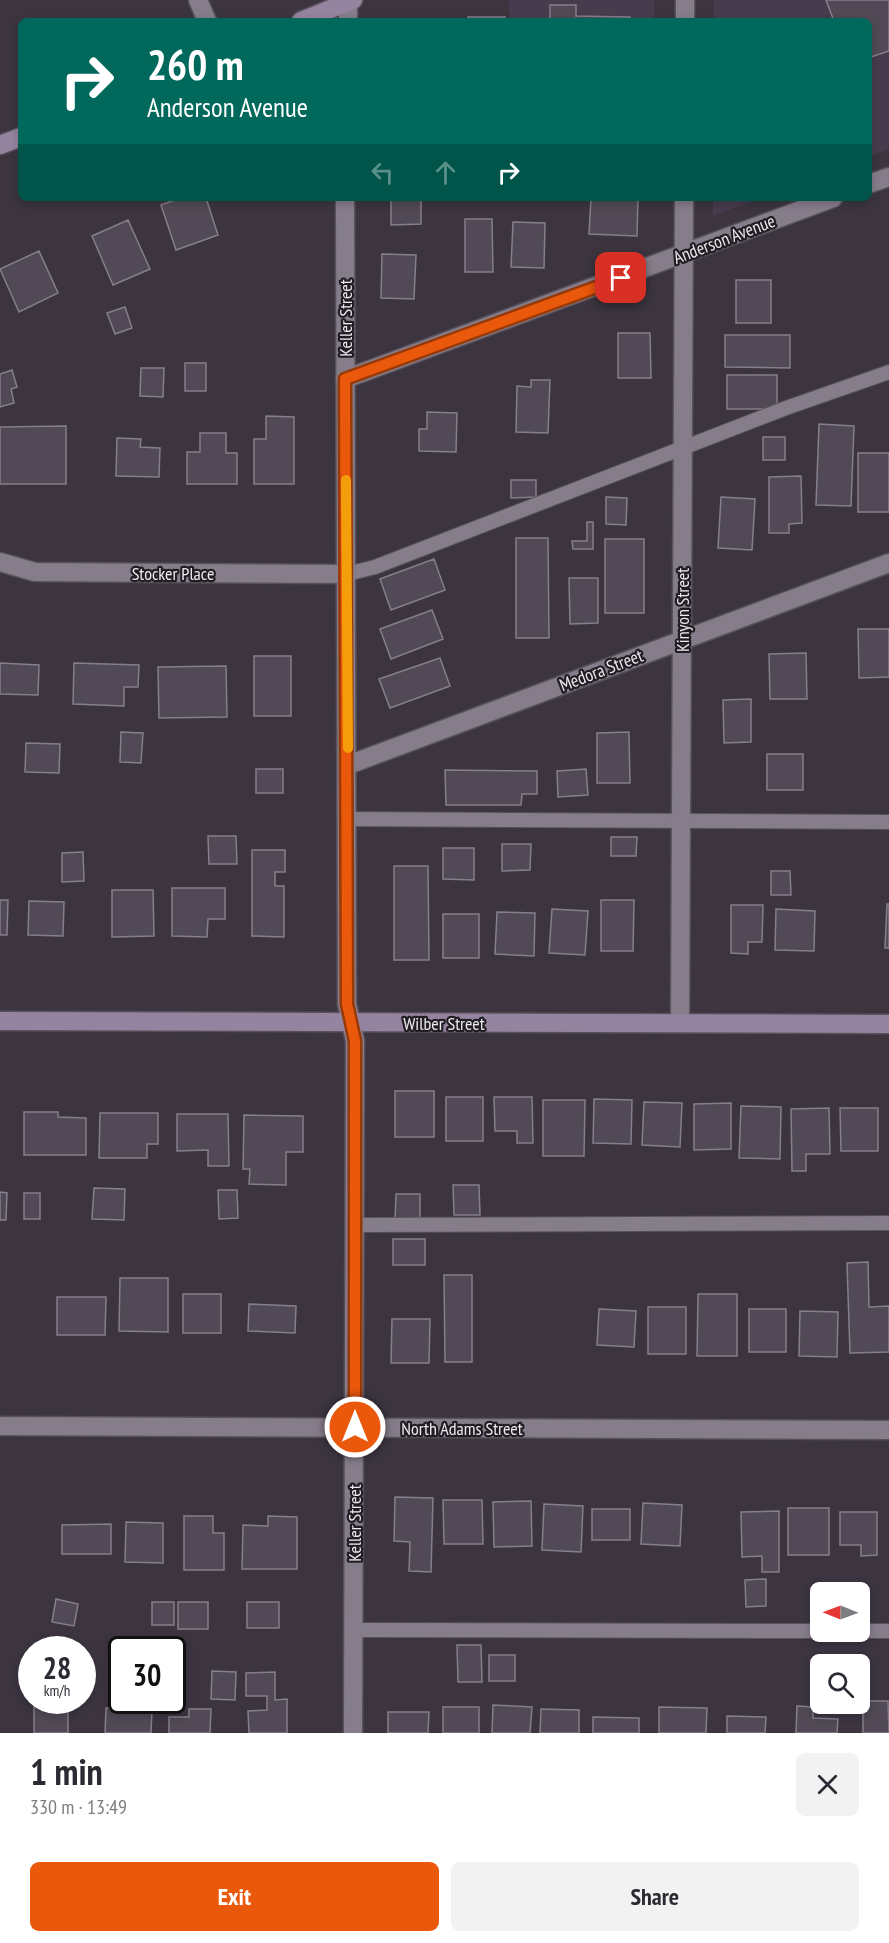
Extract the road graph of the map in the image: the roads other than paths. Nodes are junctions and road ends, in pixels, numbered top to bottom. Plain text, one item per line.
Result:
1 (198, 0) edge
2 (685, 0) edge
3 (351, 1) edge
4 (206, 18) edge
5 (308, 18) edge
6 (348, 18) edge
7 (685, 18) edge
8 (18, 138) edge
9 (0, 145) edge
10 (889, 177) edge
11 (872, 183) edge
12 (345, 201) edge
13 (684, 201) edge
14 (824, 201) edge
15 (684, 254) junction
16 (889, 372) edge
17 (345, 379) junction
18 (683, 449) junction
19 (0, 562) edge
20 (889, 563) edge
21 (347, 574) junction
22 (682, 639) junction
23 (348, 765) junction
24 (347, 819) junction
25 (681, 821) junction
26 (889, 822) edge
27 (0, 1021) edge
28 (351, 1023) junction
29 (680, 1023) junction
30 (889, 1024) edge
31 (889, 1223) edge
32 (356, 1225) junction
33 (0, 1426) edge
34 (355, 1427) junction
35 (889, 1430) edge
36 (354, 1630) junction
37 (810, 1631) edge
38 (870, 1631) edge
39 (889, 1631) edge
40 (353, 1733) edge

1 - 4 street
2 - 7 street
3 - 5 street
3 - 6 street
8 - 9 street
10 - 11 street
12 - 17 street, Keller Street
13 - 15 street, Kinyon Street
14 - 15 street, Anderson Avenue
15 - 17 street, Anderson Avenue
15 - 18 street, Kinyon Street
16 - 18 lane
17 - 21 street, Keller Street
18 - 21 lane
18 - 22 street, Kinyon Street
19 - 21 street, Stocker Place
20 - 22 street, Medora Street
21 - 23 street, Keller Street
22 - 23 street, Medora Street
22 - 25 street, Kinyon Street
23 - 24 street, Keller Street
24 - 25 lane
24 - 28 street, Keller Street
25 - 26 lane
25 - 29 street, Kinyon Street
27 - 28 street, Wilber Street
28 - 29 street, Wilber Street
28 - 32 street, Keller Street
29 - 30 street, Wilber Street
31 - 32 lane
32 - 34 street, Keller Street
33 - 34 street, North Adams Street
34 - 35 street, North Adams Street
34 - 36 street, Keller Street
36 - 37 lane
36 - 40 street, Keller Street
38 - 39 lane

